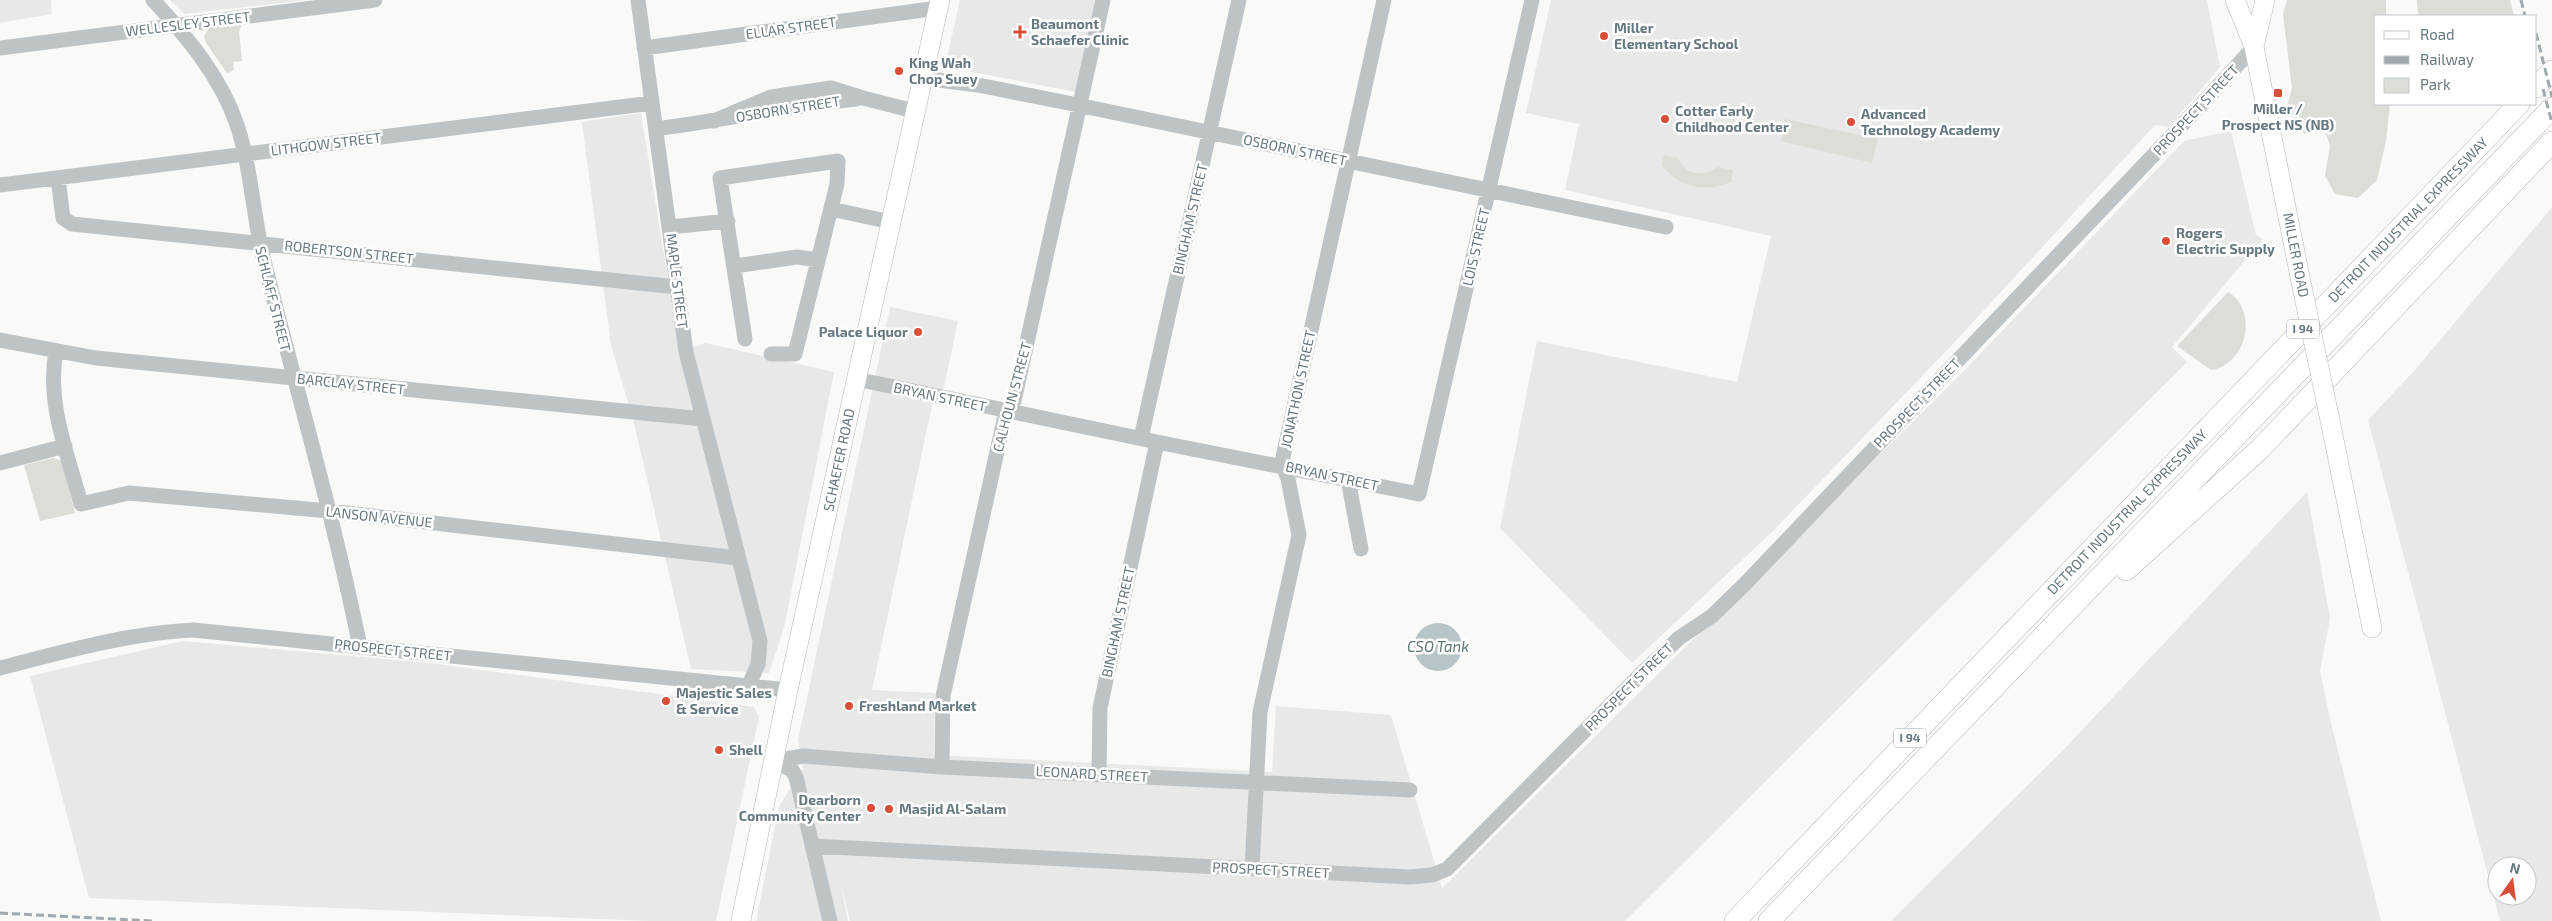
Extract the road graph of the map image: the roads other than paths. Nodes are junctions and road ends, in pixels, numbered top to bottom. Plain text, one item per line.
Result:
1 (153, 0) edge
2 (375, 0) edge
3 (638, 0) edge
4 (1103, 0) edge
5 (1239, 0) edge
6 (1384, 0) edge
7 (1532, 0) edge
8 (2235, 0) edge
9 (2265, 0) edge
10 (939, 4) edge
11 (175, 26) junction
12 (2254, 47) junction
13 (0, 48) edge
14 (644, 48) junction
15 (2552, 71) edge
16 (922, 78) junction
17 (2537, 86) edge
18 (652, 103) junction
19 (1079, 105) junction
20 (2519, 105) edge
21 (2552, 108) edge
22 (914, 111) junction
23 (656, 129) junction
24 (1210, 133) junction
25 (2552, 142) edge
26 (244, 154) junction
27 (1349, 161) junction
28 (58, 178) junction
29 (0, 185) edge
30 (1489, 190) junction
31 (831, 209) junction
32 (728, 221) junction
33 (891, 222) junction
34 (670, 227) junction
35 (1666, 227) dead end
36 (259, 243) junction
37 (818, 260) junction
38 (735, 266) junction
39 (677, 286) junction
40 (745, 339) dead end
41 (0, 340) edge
42 (56, 352) junction
43 (770, 354) dead end
44 (293, 378) junction
45 (856, 379) junction
46 (1009, 412) junction
47 (703, 419) junction
48 (1141, 438) junction
49 (1157, 442) junction
50 (66, 446) junction
51 (0, 463) edge
52 (1283, 465) junction
53 (1348, 479) junction
54 (1419, 494) joint
55 (329, 511) junction
56 (1361, 549) dead end
57 (738, 558) junction
58 (2372, 628) dead end
59 (2046, 634) junction
60 (360, 646) junction
61 (0, 668) edge
62 (749, 686) junction
63 (788, 690) junction
64 (774, 761) junction
65 (942, 767) junction
66 (1099, 774) junction
67 (1255, 783) junction
68 (1410, 790) dead end
69 (812, 846) junction
70 (1252, 869) junction
71 (741, 920) edge
72 (830, 921) edge
73 (1735, 921) edge
74 (1769, 921) edge

1 - 11 street
2 - 11 street, WELLESLEY STREET
3 - 14 street, MAPLE STREET
4 - 19 street, CALHOUN STREET
5 - 24 street, BINGHAM STREET
6 - 27 street, JONATHON STREET
7 - 30 street, LOIS STREET
8 - 12 main road
9 - 12 main road, MILLER ROAD
10 - 14 street, ELLAR STREET
10 - 16 main road, SCHAEFER ROAD
11 - 13 street, WELLESLEY STREET
11 - 26 street, SCHLAFF STREET
12 - 58 main road, MILLER ROAD, bridge
12 - 70 street, PROSPECT STREET
14 - 18 street, MAPLE STREET
15 - 17 highway
16 - 19 street, OSBORN STREET
16 - 22 main road, SCHAEFER ROAD
18 - 23 street, MAPLE STREET
18 - 26 street, LITHGOW STREET
19 - 24 street, OSBORN STREET
19 - 46 street, CALHOUN STREET
20 - 73 highway, DETROIT INDUSTRIAL EXPRESSWAY / I 94
21 - 59 highway, DETROIT INDUSTRIAL EXPRESSWAY / I 94
22 - 23 street, OSBORN STREET
22 - 33 main road, SCHAEFER ROAD
23 - 34 street, MAPLE STREET
24 - 27 street, OSBORN STREET
24 - 48 street, BINGHAM STREET
25 - 59 highway
26 - 28 street, LITHGOW STREET
26 - 36 street, SCHLAFF STREET
27 - 30 street, OSBORN STREET
27 - 52 street, JONATHON STREET
28 - 29 street, LITHGOW STREET
28 - 36 street, ROBERTSON STREET
30 - 35 street, OSBORN STREET
30 - 54 street, LOIS STREET
31 - 32 street
31 - 33 street
31 - 37 street
32 - 34 street
32 - 38 street
33 - 45 main road, SCHAEFER ROAD
34 - 39 street, MAPLE STREET
36 - 39 street, ROBERTSON STREET
36 - 44 street, SCHLAFF STREET
37 - 38 street
37 - 43 street
38 - 40 street
39 - 47 street, MAPLE STREET
41 - 42 street, BARCLAY STREET
42 - 44 street, BARCLAY STREET
42 - 50 street, LANSON AVENUE
44 - 47 street, BARCLAY STREET
44 - 55 street, SCHLAFF STREET
45 - 46 street, BRYAN STREET
45 - 63 main road, SCHAEFER ROAD
46 - 48 street, BRYAN STREET
46 - 65 street, CALHOUN STREET
47 - 57 street, MAPLE STREET
48 - 49 street, BRYAN STREET
49 - 52 street, BRYAN STREET
49 - 66 street, BINGHAM STREET
50 - 51 street
50 - 55 street, LANSON AVENUE
52 - 53 street, BRYAN STREET
52 - 67 street, JONATHON STREET
53 - 54 street, BRYAN STREET
53 - 56 street
55 - 57 street, LANSON AVENUE
55 - 60 street, SCHLAFF STREET
57 - 62 street, MAPLE STREET
59 - 74 highway, DETROIT INDUSTRIAL EXPRESSWAY / I 94
60 - 61 street, PROSPECT STREET
60 - 62 street, PROSPECT STREET
62 - 63 street, PROSPECT STREET
63 - 64 main road, SCHAEFER ROAD
64 - 65 street, LEONARD STREET
64 - 69 street
64 - 71 main road, SCHAEFER ROAD
65 - 66 street, LEONARD STREET
66 - 67 street, LEONARD STREET
67 - 68 street, LEONARD STREET
67 - 70 street, JONATHON STREET
69 - 70 street, PROSPECT STREET
69 - 72 street

